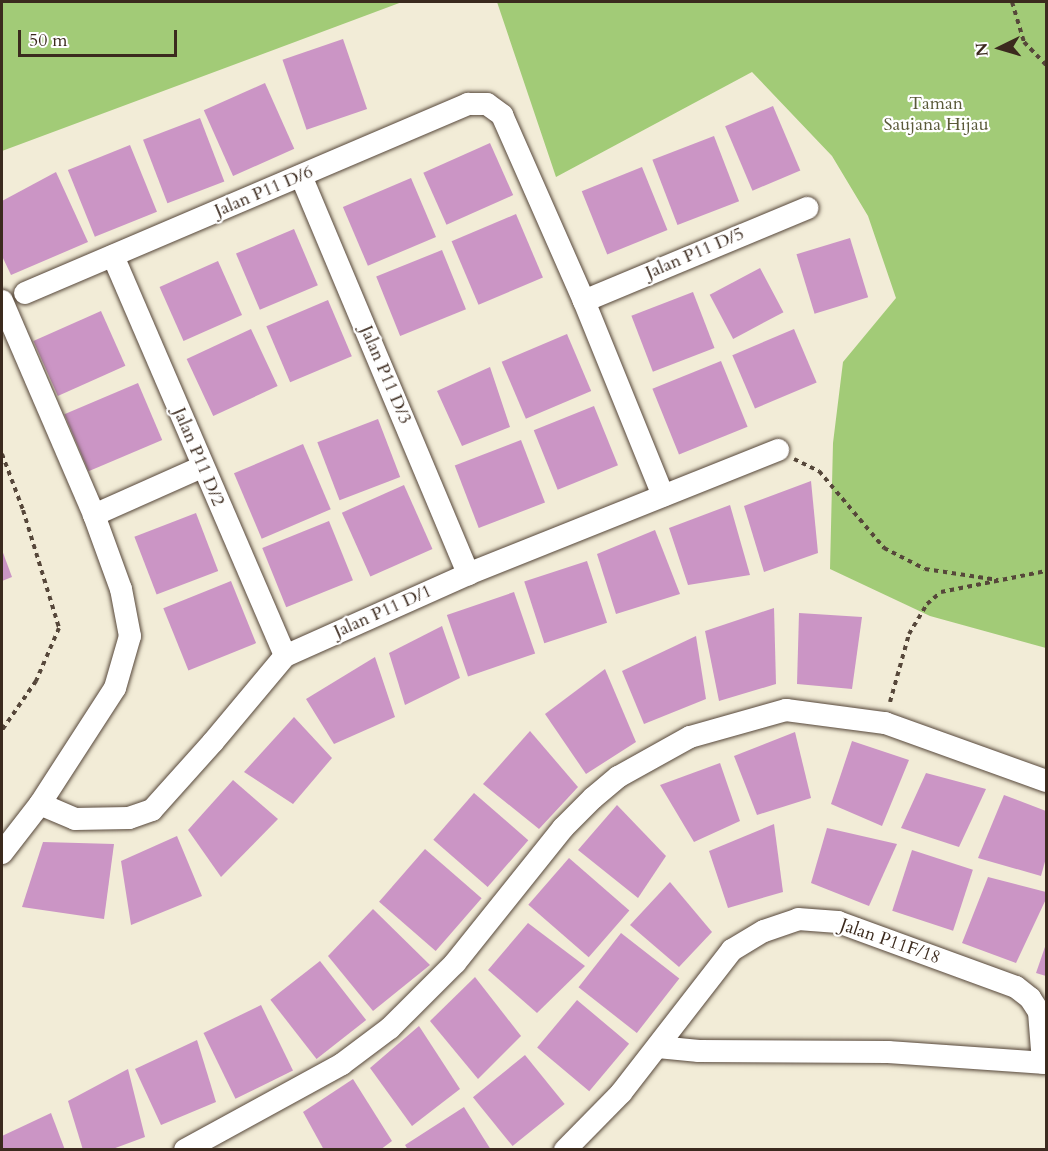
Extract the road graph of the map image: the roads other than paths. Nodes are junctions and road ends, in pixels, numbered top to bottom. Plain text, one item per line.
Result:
1 (302, 176) junction
2 (807, 208) dead end
3 (113, 256) junction
4 (25, 294) dead end
5 (2, 301) edge
6 (584, 301) junction
7 (778, 450) road end
8 (202, 467) junction
9 (663, 496) junction
10 (94, 515) junction
11 (468, 574) junction
12 (285, 656) junction
13 (1047, 781) edge
14 (40, 804) junction
15 (2, 854) edge
16 (658, 1047) junction
17 (1045, 1063) edge
18 (195, 1148) edge
19 (565, 1149) edge

1 - 3 street, Jalan P11 D/6
1 - 6 street, Jalan P11 D/6
1 - 11 street, Jalan P11 D/3
2 - 6 street, Jalan P11 D/5
3 - 4 street, Jalan P11 D/6
3 - 8 street, Jalan P11 D/2
5 - 10 street
6 - 9 street
7 - 9 street, Jalan P11 D/1
8 - 10 street
8 - 12 street, Jalan P11 D/2
9 - 11 street, Jalan P11 D/1
10 - 14 street
11 - 12 street, Jalan P11 D/1
12 - 14 street, Jalan P11 D/1
13 - 18 street
14 - 15 street
16 - 17 street, Jalan P11F/18
16 - 17 street, Jalan P11F/18
16 - 19 street, Jalan P11F/18

